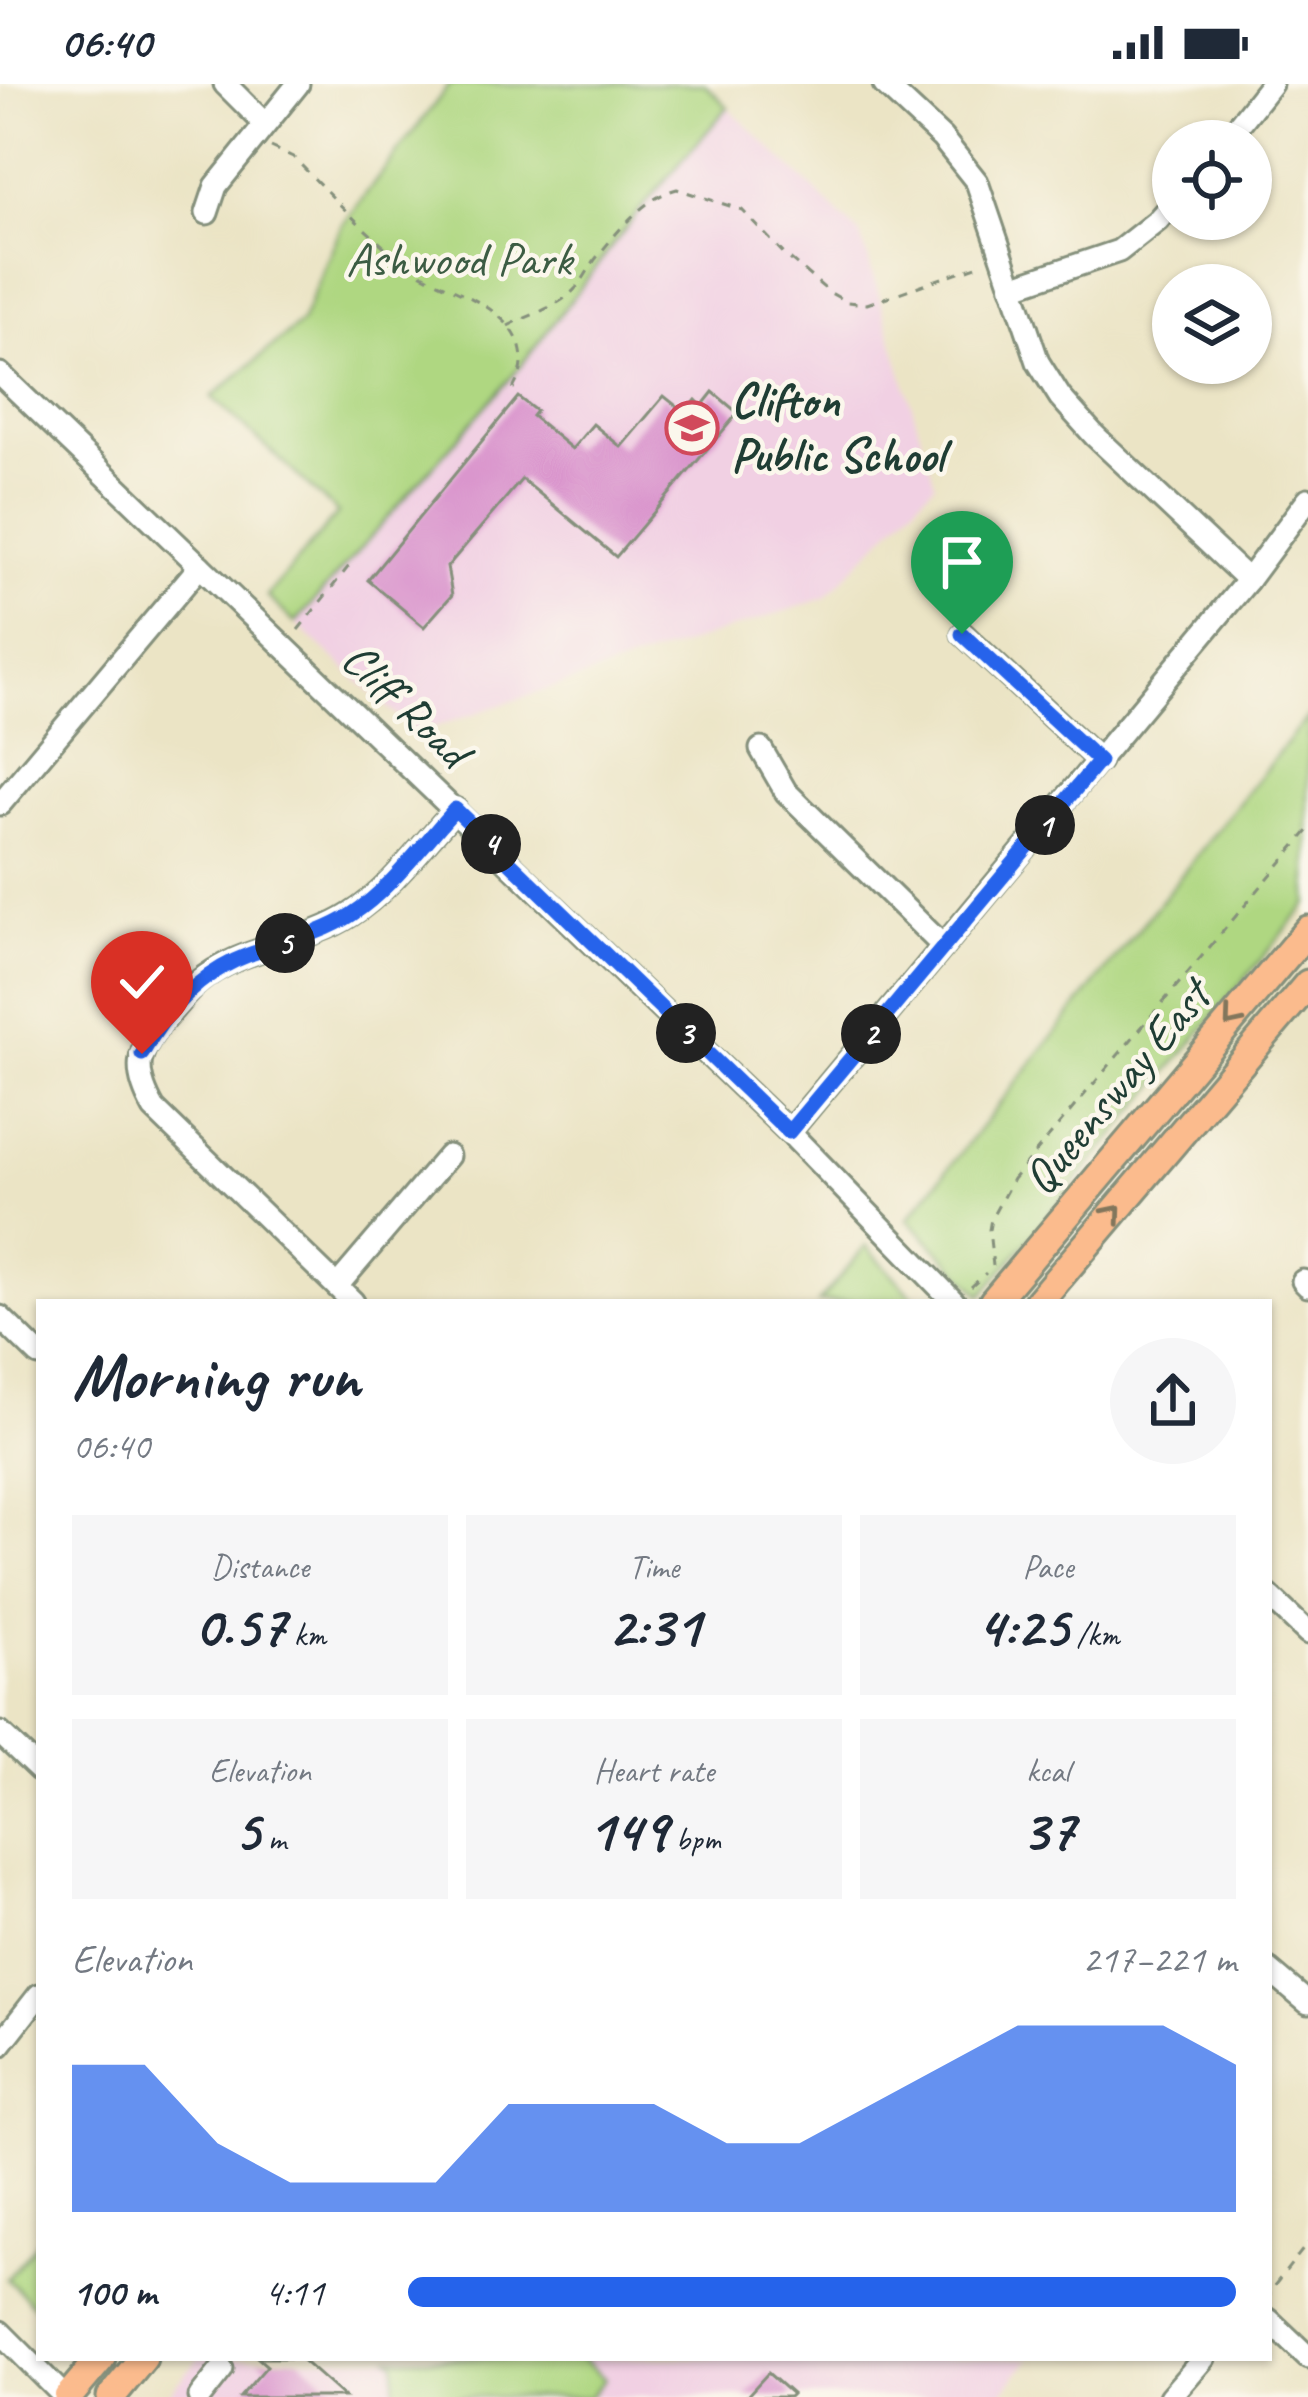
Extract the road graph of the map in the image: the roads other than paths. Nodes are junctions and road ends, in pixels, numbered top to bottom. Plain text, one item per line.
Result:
1 (225, 84) edge
2 (298, 84) edge
3 (884, 84) edge
4 (1271, 84) edge
5 (1243, 120) edge
6 (259, 131) junction
7 (207, 212) dead end
8 (1152, 225) edge
9 (1012, 286) junction
10 (2, 381) edge
11 (1308, 499) edge
12 (200, 566) junction
13 (1248, 580) junction
14 (962, 634) dead end
15 (760, 749) dead end
16 (1099, 761) junction
17 (0, 803) edge
18 (455, 809) junction
19 (1308, 930) edge
20 (943, 946) junction
21 (1308, 983) edge
22 (789, 1132) junction
23 (448, 1156) dead end
24 (984, 1292) edge
25 (345, 1294) edge
26 (951, 1299) edge
27 (1041, 1299) edge
28 (0, 1317) edge
29 (36, 1352) edge
30 (1272, 1599) edge
31 (1308, 1633) edge
32 (0, 1733) edge
33 (36, 1768) edge
34 (1272, 1972) edge
35 (36, 1999) edge
36 (1308, 2002) edge
37 (0, 2045) edge
38 (1272, 2323) edge
39 (0, 2332) edge
40 (1308, 2357) edge
41 (98, 2361) edge
42 (141, 2361) edge
43 (1201, 2361) edge
44 (222, 2369) dead end
45 (67, 2397) edge
46 (111, 2397) edge
47 (200, 2397) edge
48 (1170, 2397) edge

1 - 6 street
2 - 6 street
3 - 9 street
4 - 5 street
6 - 7 street
8 - 9 street
9 - 13 street
10 - 12 street, Cliff Road
11 - 13 street
12 - 17 street
12 - 18 street, Cliff Road
13 - 16 street
14 - 16 street
15 - 20 street
16 - 20 street
18 - 22 street, Cliff Road
18 - 25 street
19 -> 24 main road, Queensway East
20 - 22 street
27 -> 21 main road, Queensway East
22 - 26 street, Cliff Road
23 - 25 street
28 - 29 street
30 - 31 street
32 - 33 street
34 - 36 street
35 - 37 street
38 - 40 street
39 - 45 street
41 - 45 main road
42 - 46 main road
43 - 48 street
44 - 47 street

